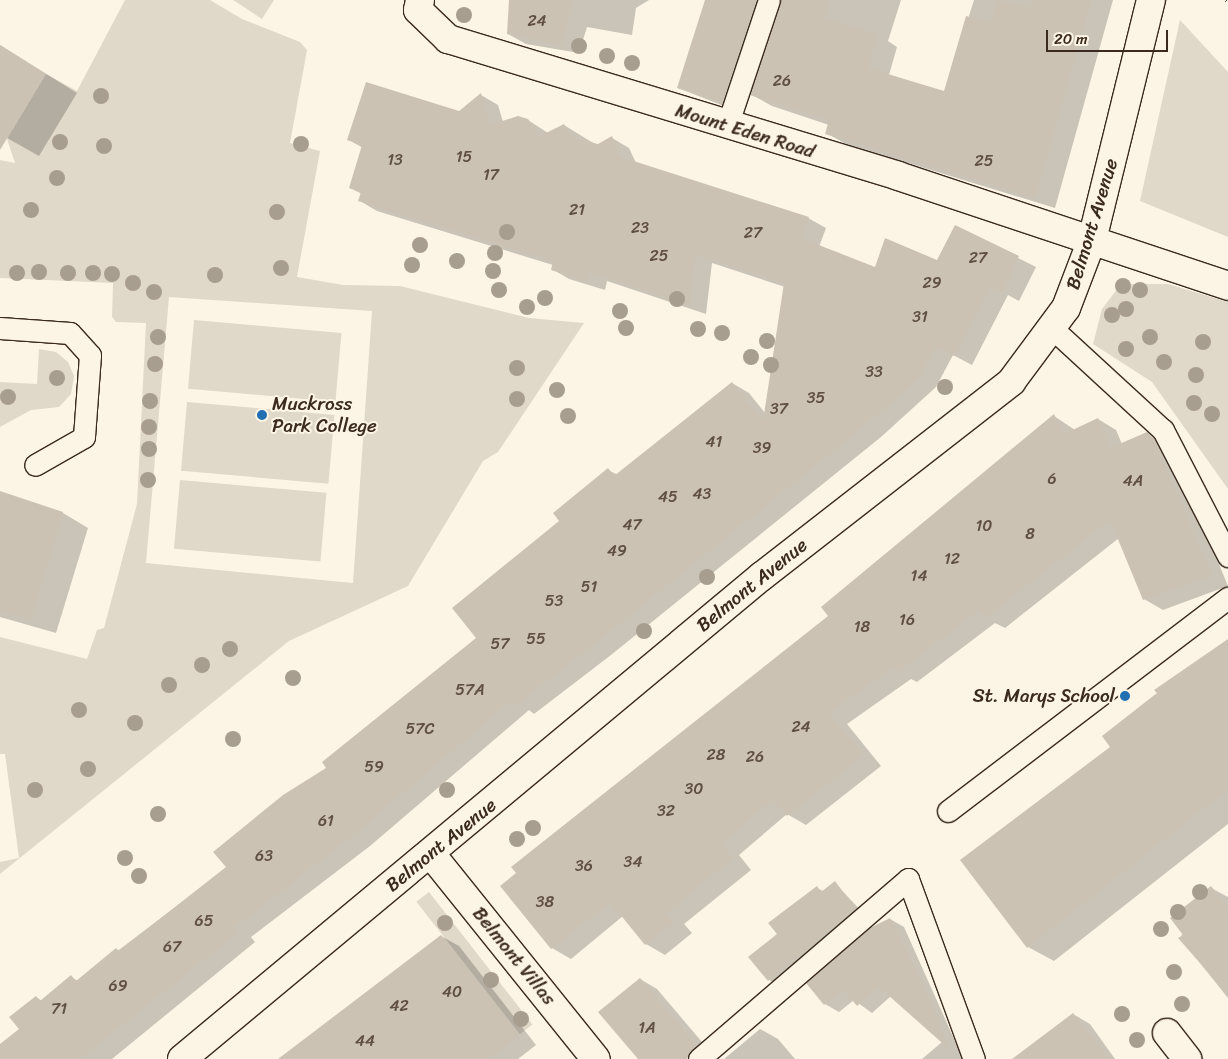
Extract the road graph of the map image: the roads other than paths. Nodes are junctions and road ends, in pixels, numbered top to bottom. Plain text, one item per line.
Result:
1 (420, 0) edge
2 (769, 0) edge
3 (1151, 0) edge
4 (727, 126) junction
5 (1092, 240) junction
6 (1228, 286) edge
7 (0, 328) edge
8 (1053, 329) junction
9 (35, 465) dead end
10 (1228, 556) edge
11 (1228, 598) edge
12 (948, 811) dead end
13 (431, 854) junction
14 (1167, 1033) dead end
15 (182, 1059) edge
16 (596, 1059) edge
17 (700, 1059) edge
18 (974, 1059) edge
19 (1187, 1059) edge

1 - 4 street, Mount Eden Road
2 - 4 lane
3 - 5 street, Belmont Avenue
4 - 5 street, Mount Eden Road
5 - 6 street, Mount Eden Road
5 - 8 street, Belmont Avenue
7 - 9 lane
8 - 10 lane
8 - 13 street, Belmont Avenue
11 - 12 lane
13 - 15 street, Belmont Avenue
13 - 16 street, Belmont Villas
14 - 19 street
17 - 18 lane

